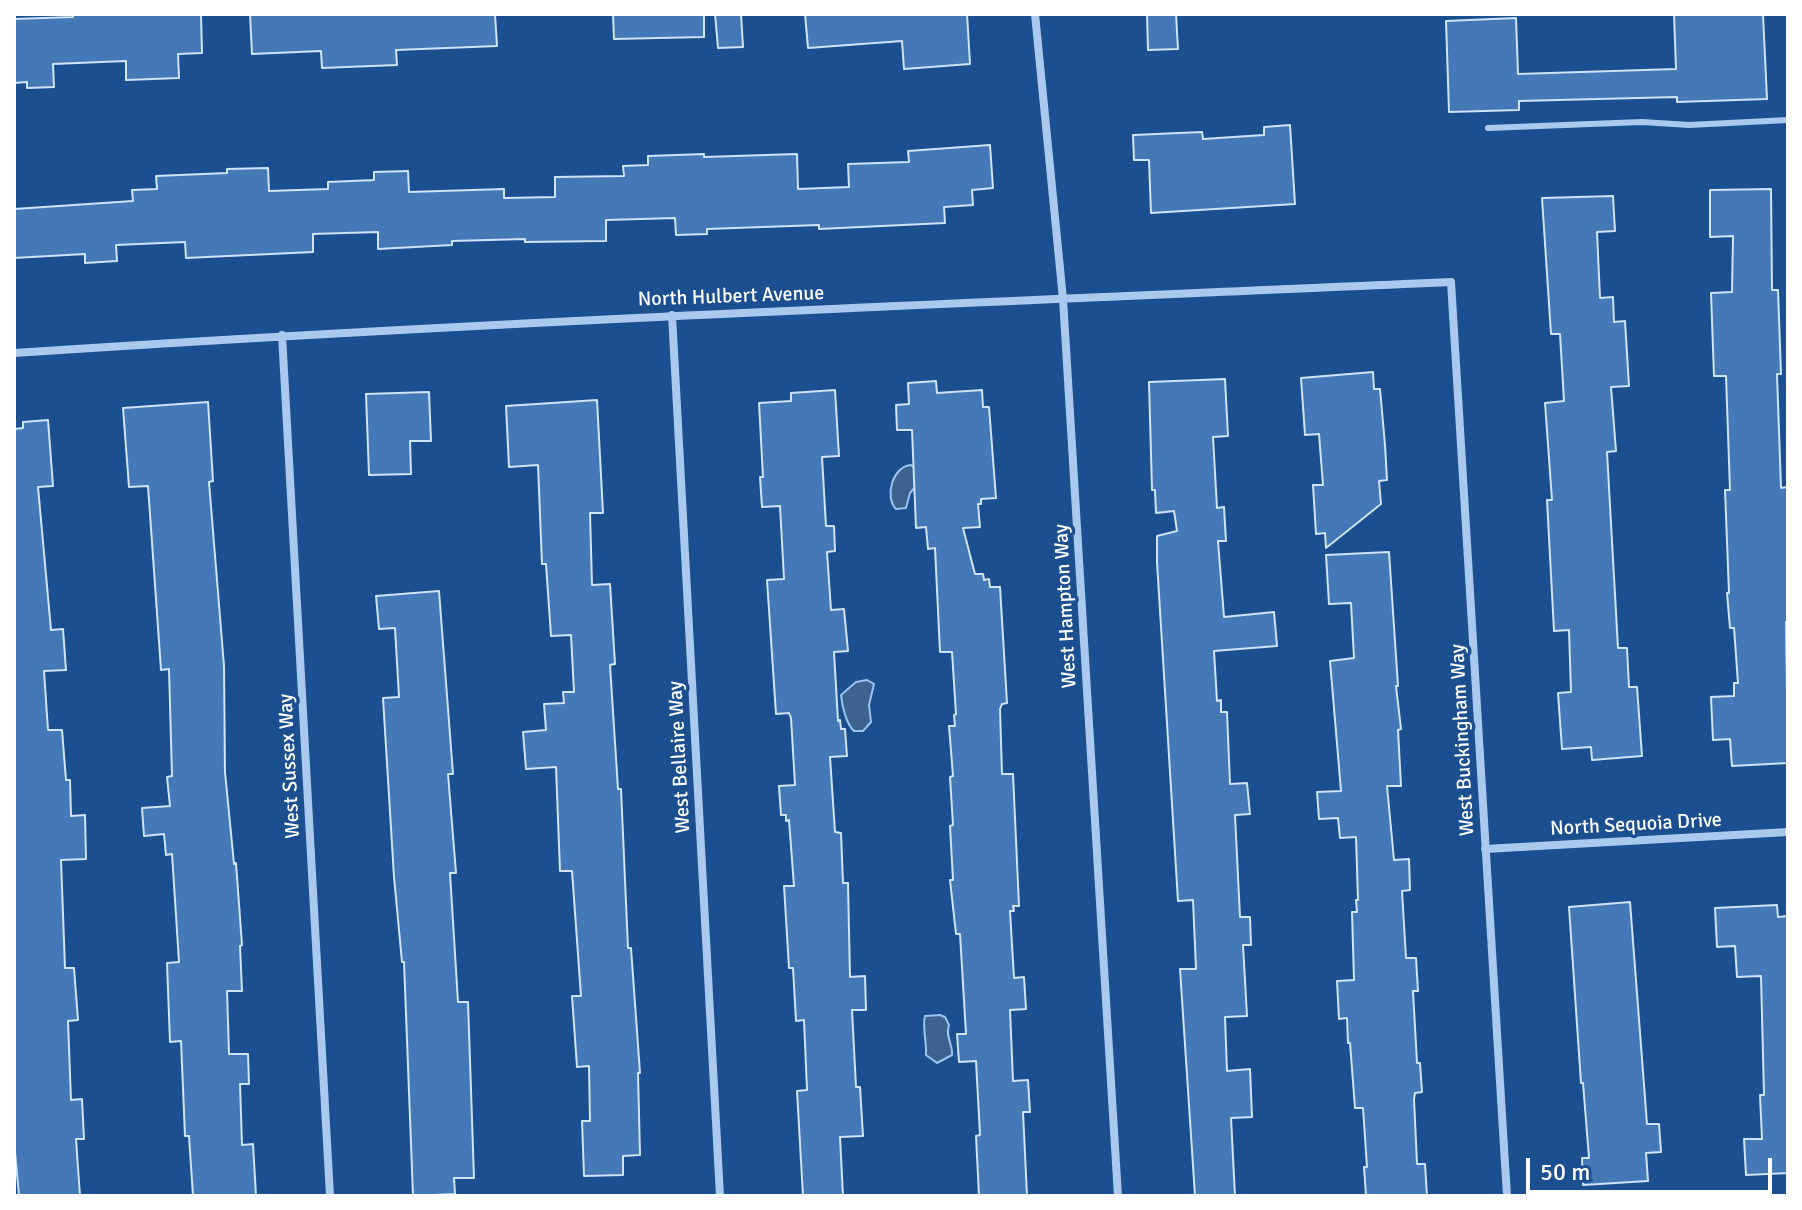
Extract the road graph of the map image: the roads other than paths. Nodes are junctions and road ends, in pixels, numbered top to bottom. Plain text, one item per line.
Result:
1 (1035, 14) edge
2 (1788, 120) edge
3 (1488, 128) dead end
4 (1451, 282) joint
5 (1063, 299) junction
6 (672, 315) junction
7 (282, 335) junction
8 (14, 353) edge
9 (1788, 832) edge
10 (1485, 849) junction
11 (330, 1196) edge
12 (720, 1196) edge
13 (1118, 1196) edge
14 (1507, 1196) edge

1 - 5 street, West Hampton Way
2 - 3 lane
4 - 5 street, North Hulbert Avenue
4 - 10 street, West Buckingham Way
5 - 6 street, North Hulbert Avenue
5 - 13 street, West Hampton Way
6 - 7 street, North Hulbert Avenue
6 - 12 street, West Bellaire Way
7 - 8 street, North Hulbert Avenue
7 - 11 street, West Sussex Way
9 - 10 street, North Sequoia Drive
10 - 14 street, West Buckingham Way

